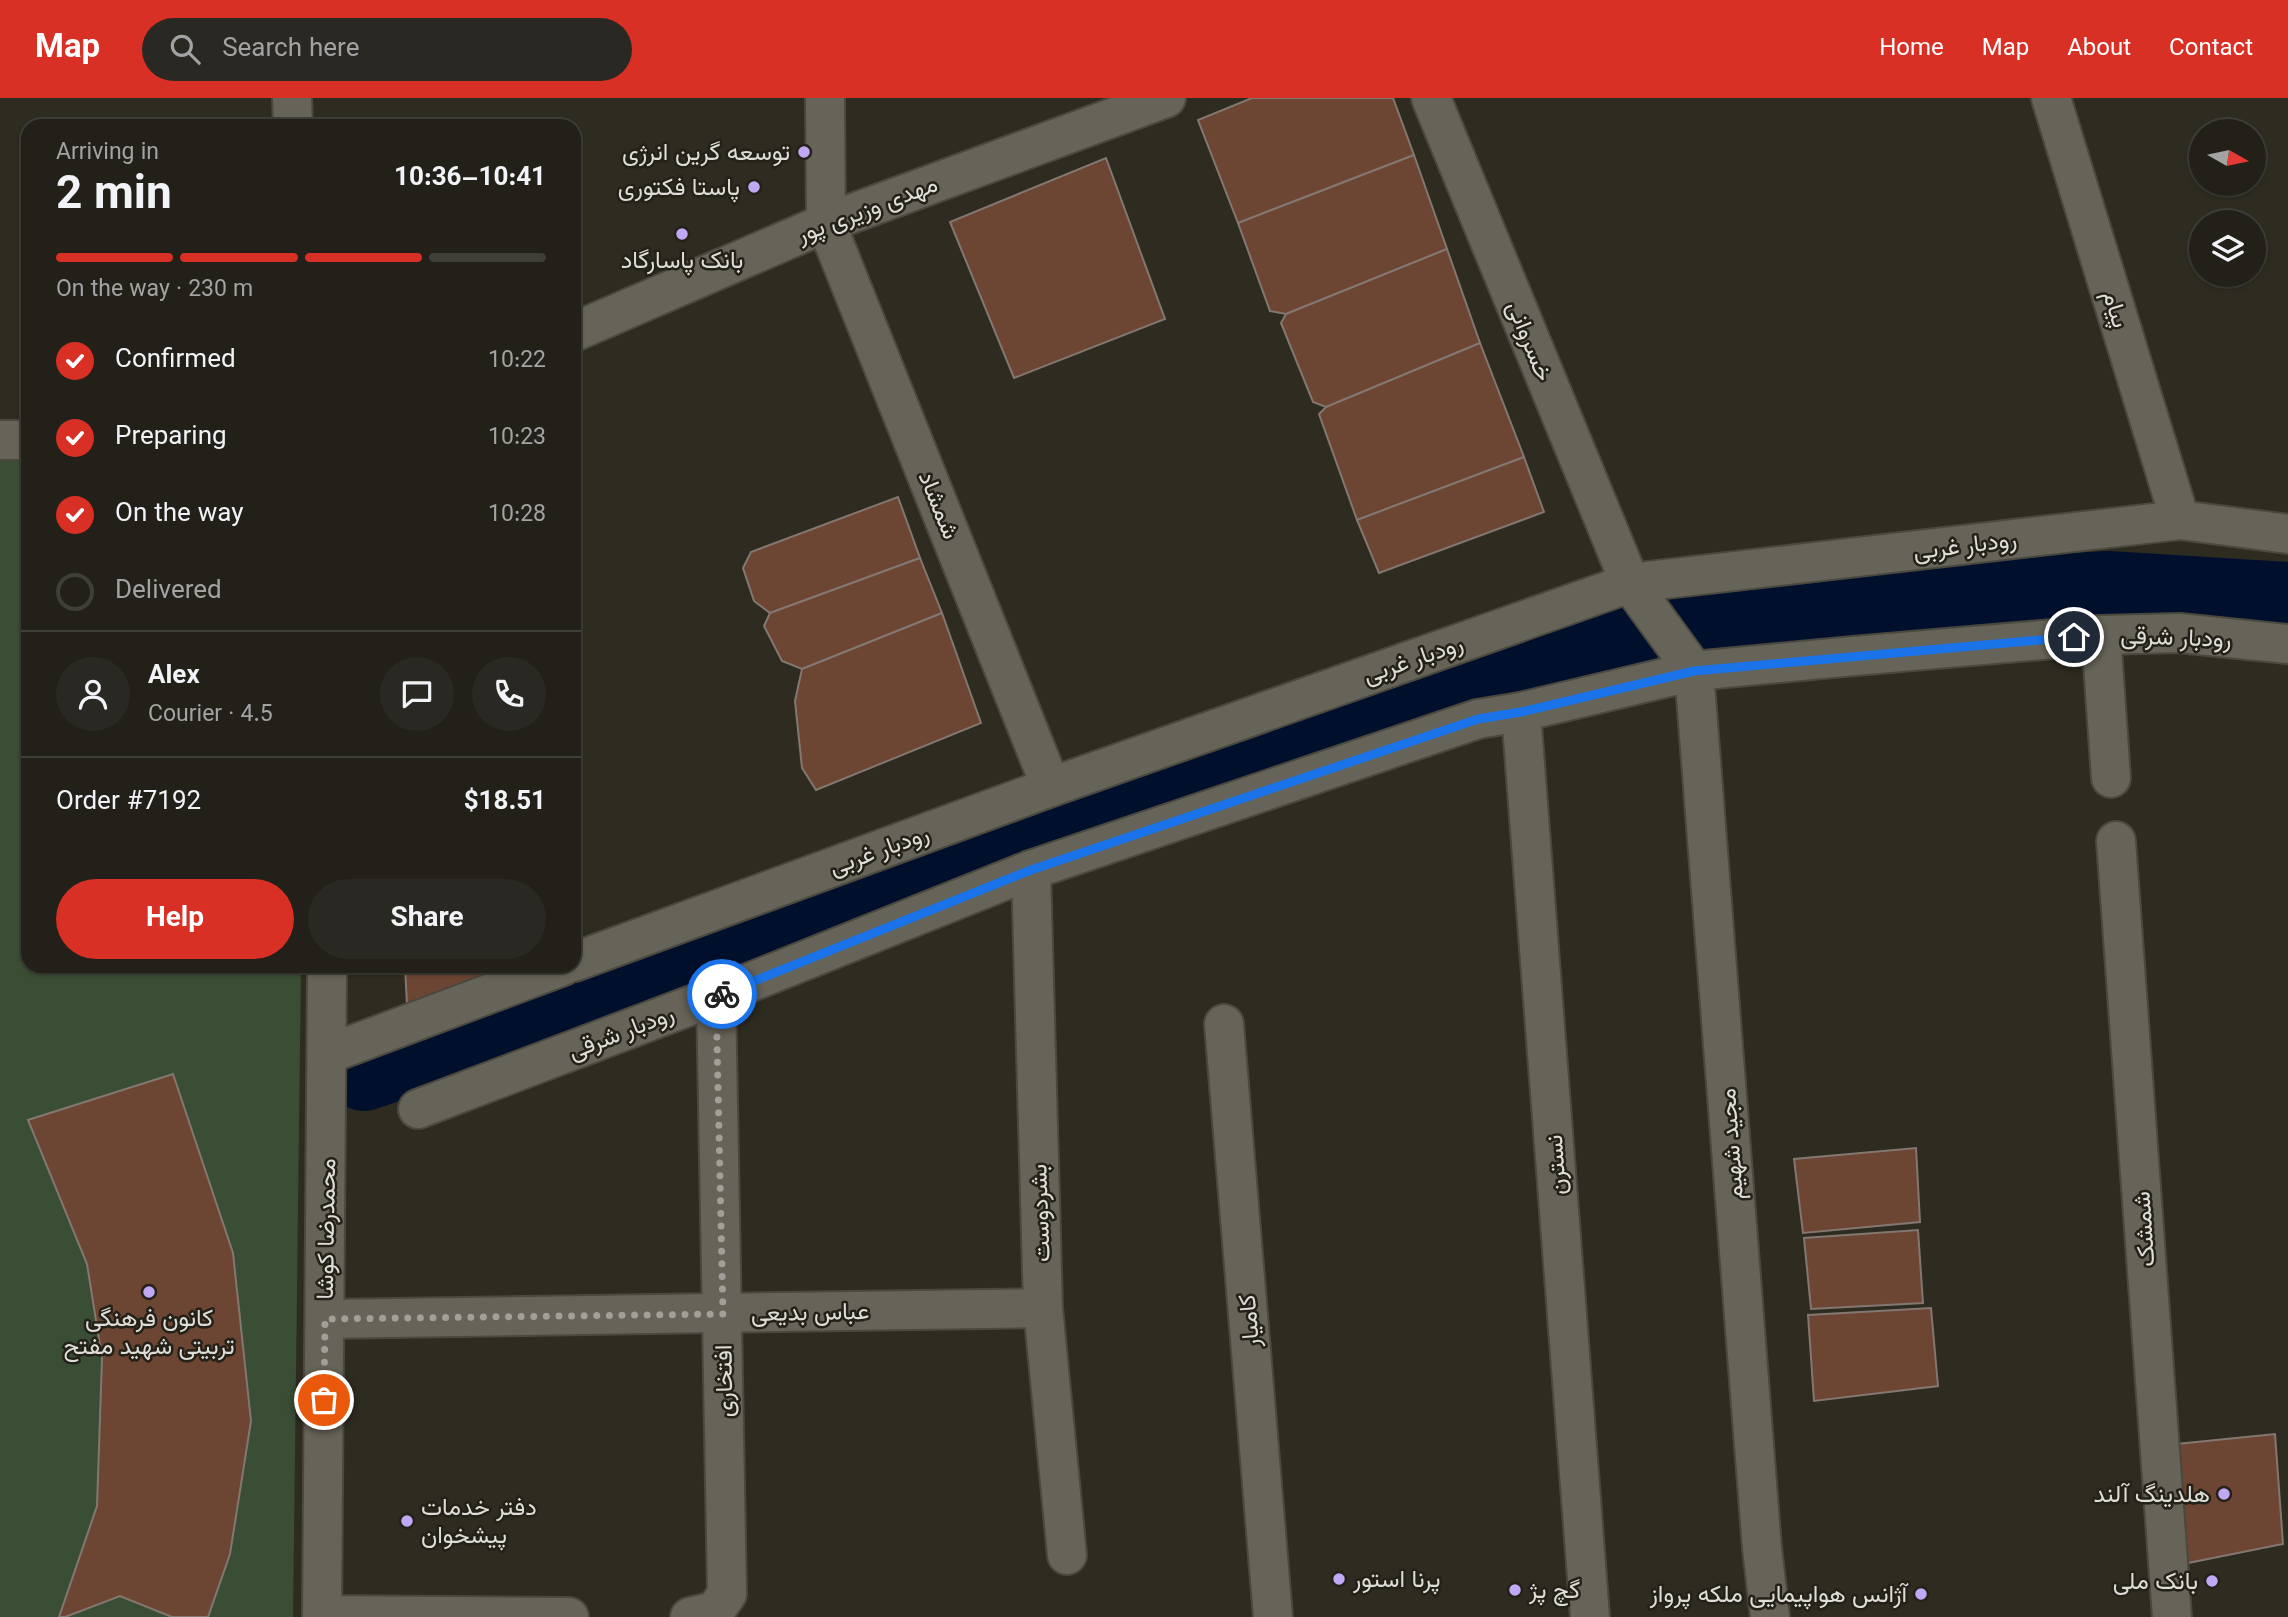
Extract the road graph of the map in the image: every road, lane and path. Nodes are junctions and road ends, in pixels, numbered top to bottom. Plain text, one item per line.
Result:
1 (292, 98) edge
2 (825, 98) edge
3 (1166, 98) edge
4 (1432, 98) edge
5 (2052, 98) edge
6 (293, 119) edge
7 (826, 223) junction
8 (581, 329) edge
9 (0, 440) edge
10 (21, 440) edge
11 (2180, 520) junction
12 (2288, 534) edge
13 (1630, 583) junction
14 (2101, 635) junction
15 (2288, 644) edge
16 (1694, 671) junction
17 (1521, 712) junction
18 (2111, 778) dead end
19 (1051, 787) junction
20 (2116, 841) dead end
21 (1031, 870) junction
22 (581, 959) edge
23 (327, 973) edge
24 (544, 973) edge
25 (716, 996) junction
26 (1224, 1024) dead end
27 (328, 1054) junction
28 (418, 1108) dead end
29 (1043, 1308) junction
30 (723, 1314) junction
31 (325, 1319) junction
32 (1067, 1555) dead end
33 (322, 1616) edge
34 (569, 1617) edge
35 (690, 1617) edge
36 (1273, 1617) edge
37 (1590, 1617) edge
38 (1770, 1617) edge
39 (2172, 1617) edge

1 - 6 street
2 - 7 street
3 - 7 street, مهدی وزیری پور
4 - 13 street, خسروانی
5 - 11 street, پیام
7 - 8 street, مهدی وزیری پور
7 - 19 street, شمشاد
9 - 10 street
11 - 12 street, رودبار غربی
11 - 13 street, رودبار غربی
13 - 16 street, خسروانی
13 - 19 street, رودبار غربی
14 - 15 street, رودبار شرقی
14 - 16 street, رودبار شرقی
14 - 18 street
16 - 17 street, رودبار شرقی
16 - 38 street, مجید شهیم
17 - 21 street, رودبار شرقی
17 - 37 street, نسترن
19 - 22 street, رودبار غربی
20 - 39 street, شمشک
21 - 25 street, رودبار شرقی
21 - 29 street, بشردوست
23 - 27 street, محمدرضا کوشا
24 - 27 street
25 - 28 street, رودبار شرقی
25 - 30 street, افتخاری
26 - 36 street, کامیار
27 - 31 street, محمدرضا کوشا
29 - 30 street, عباس بدیعی
29 - 32 street, بشردوست
30 - 31 street, عباس بدیعی
30 - 35 street, افتخاری
31 - 33 street, محمدرضا کوشا
33 - 34 street

